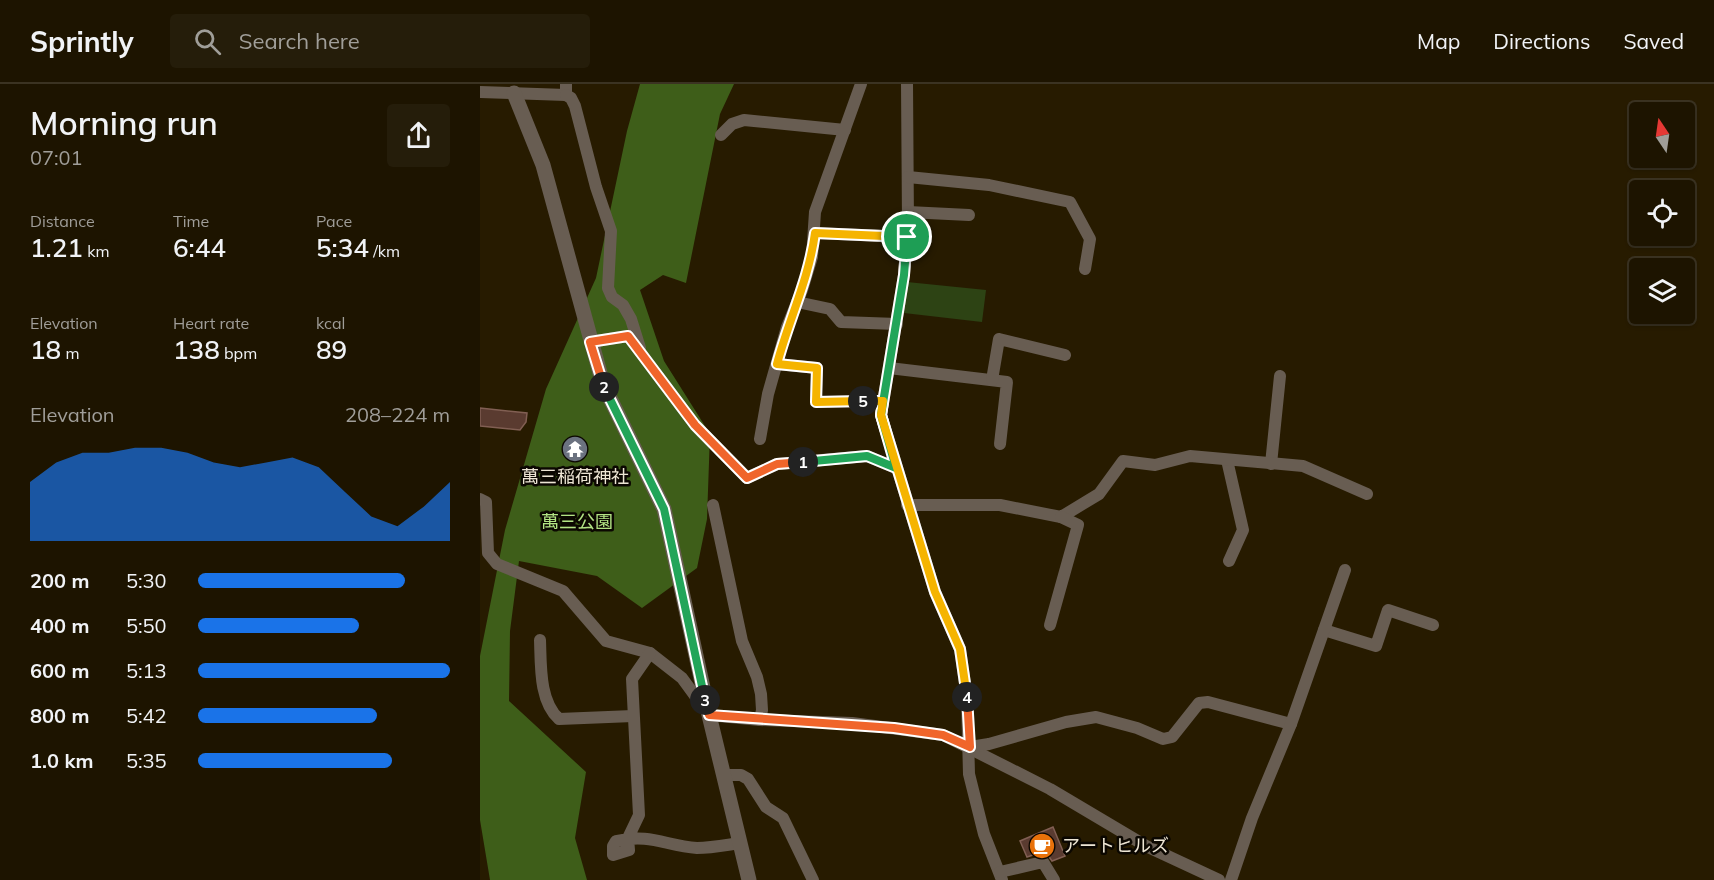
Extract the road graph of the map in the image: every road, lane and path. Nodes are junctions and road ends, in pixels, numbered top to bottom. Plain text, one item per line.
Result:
1 (861, 84) edge
2 (907, 84) edge
3 (566, 90) edge
4 (480, 92) edge
5 (514, 93) junction
6 (845, 130) junction
7 (721, 135) dead end
8 (908, 177) junction
9 (908, 212) junction
10 (969, 215) dead end
11 (815, 233) junction
12 (907, 237) junction
13 (1085, 269) dead end
14 (797, 302) junction
15 (897, 324) junction
16 (590, 342) junction
17 (1065, 355) dead end
18 (644, 358) junction
19 (777, 364) junction
20 (889, 368) junction
21 (1280, 376) dead end
22 (992, 380) junction
23 (883, 401) junction
24 (760, 438) dead end
25 (1000, 444) dead end
26 (1227, 460) junction
27 (1271, 464) junction
28 (896, 468) junction
29 (1367, 494) dead end
30 (480, 499) edge
31 (907, 505) junction
32 (712, 506) dead end
33 (1061, 517) junction
34 (1229, 561) dead end
35 (1345, 570) dead end
36 (1050, 625) dead end
37 (1433, 625) dead end
38 (1324, 630) junction
39 (540, 640) dead end
40 (650, 653) junction
41 (709, 715) junction
42 (633, 716) junction
43 (760, 720) junction
44 (1291, 724) junction
45 (970, 747) junction
46 (723, 776) junction
47 (740, 843) junction
48 (1001, 876) edge
49 (749, 880) edge
50 (813, 880) edge
51 (1054, 880) edge
52 (1219, 880) edge
53 (1230, 880) edge

1 - 6 street
2 - 8 street
3 - 5 street
3 - 18 street
4 - 5 street
5 - 16 street
6 - 7 street
6 - 11 street
8 - 9 street
8 - 13 street
9 - 10 street
9 - 12 street
11 - 12 street
11 - 14 street
12 - 15 street
14 - 15 street
14 - 19 street
15 - 20 street
16 - 18 street
16 - 41 street
17 - 22 street
18 - 28 street
19 - 23 street
19 - 24 street
20 - 22 street
20 - 23 street
21 - 27 street
22 - 25 street
23 - 28 street
26 - 27 street
26 - 33 street
26 - 34 street
27 - 29 street
28 - 31 street
30 - 40 street
31 - 33 street
31 - 45 street
32 - 43 street
33 - 36 street
35 - 38 street
37 - 38 street
38 - 44 street
39 - 42 street
40 - 41 street
40 - 42 street
41 - 43 street
41 - 46 street
42 - 47 street
43 - 45 street
44 - 45 street
44 - 53 street
45 - 48 street
45 - 52 street
46 - 47 street
46 - 50 street
47 - 49 street
48 - 51 street

